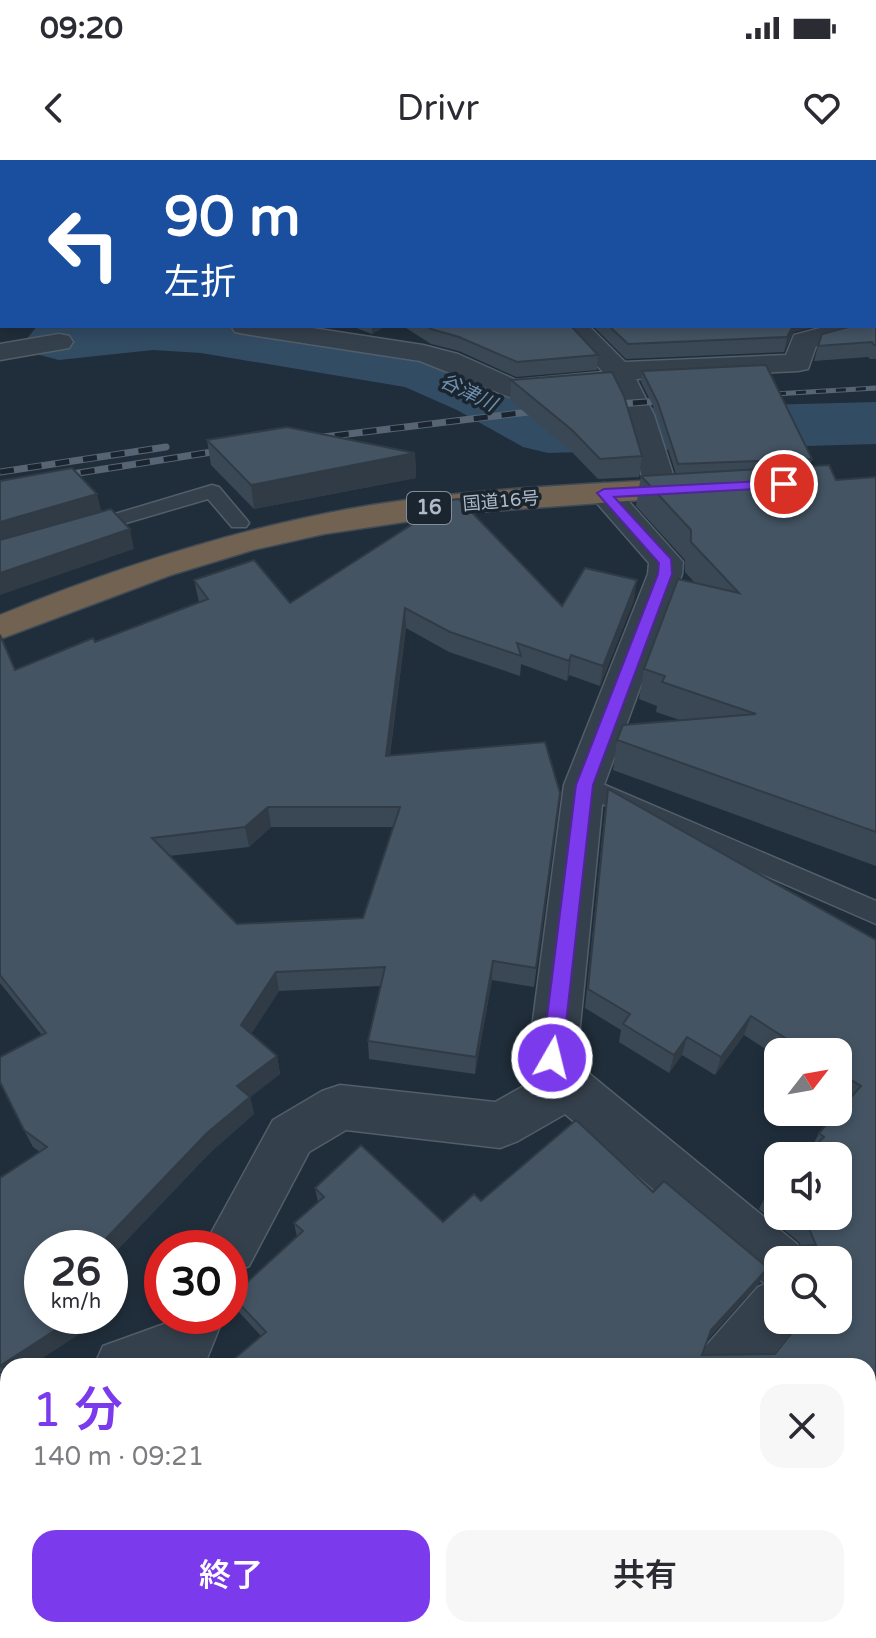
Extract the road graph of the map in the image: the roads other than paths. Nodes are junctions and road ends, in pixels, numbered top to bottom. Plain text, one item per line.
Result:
1 (258, 328) edge
2 (576, 328) edge
3 (852, 328) edge
4 (43, 331) edge
5 (0, 334) edge
6 (0, 352) edge
7 (620, 375) junction
8 (723, 487) edge
9 (662, 490) junction
10 (604, 493) junction
11 (239, 523) dead end
12 (61, 536) edge
13 (0, 628) edge
14 (584, 785) junction
15 (876, 913) edge
16 (568, 1086) junction
17 (240, 1230) edge
18 (764, 1251) edge
19 (764, 1323) edge
20 (188, 1334) edge
21 (148, 1358) edge
22 (733, 1358) edge

1 - 7 street
2 - 7 street
3 - 7 street
4 - 5 street
4 - 6 street
7 - 9 street
8 - 9 highway, 国道16号 / 16
9 - 10 highway, 国道16号 / 16
10 - 13 highway, 国道16号 / 16
10 - 14 street
11 - 12 lane
14 - 15 lane
14 - 16 street
16 - 17 street
16 - 18 street
19 - 22 street
20 - 21 street

